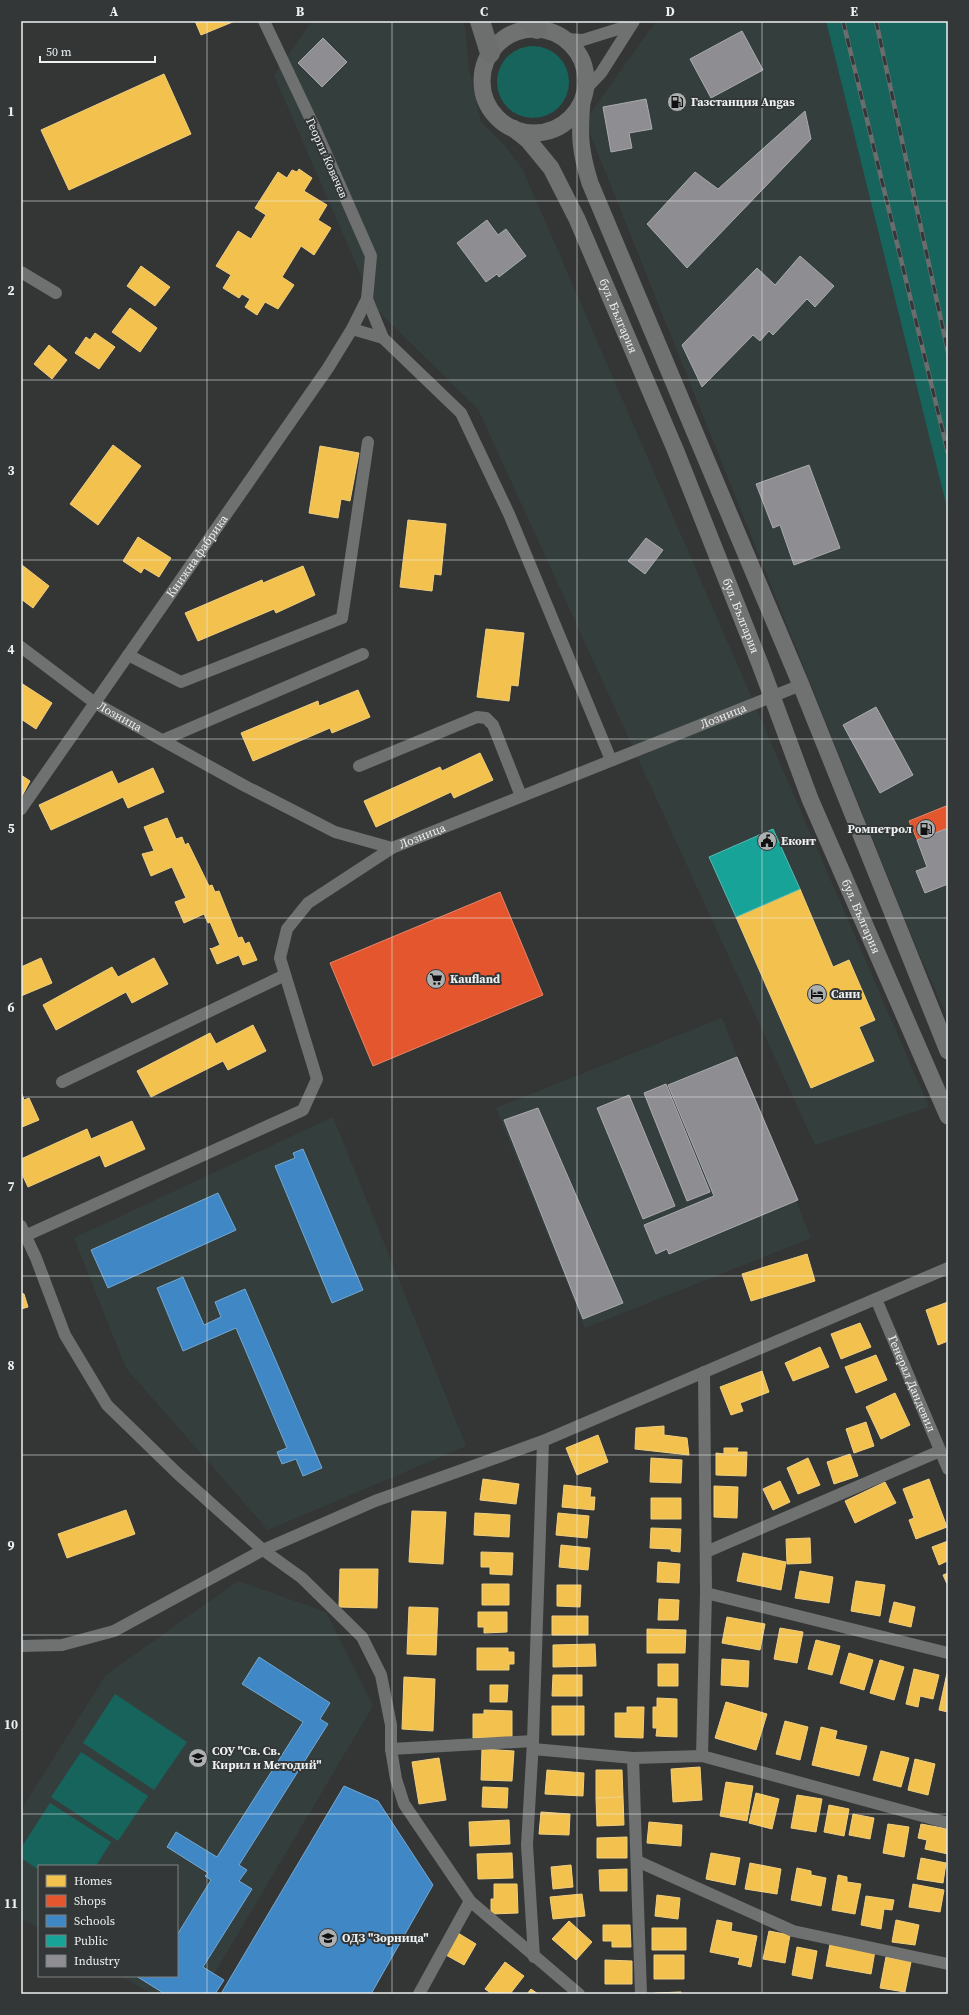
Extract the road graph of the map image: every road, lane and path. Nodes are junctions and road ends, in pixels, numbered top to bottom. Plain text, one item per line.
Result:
1 (264, 21) edge
2 (480, 21) edge
3 (632, 23) edge
4 (533, 25) edge
5 (566, 39) junction
6 (490, 53) junction
7 (584, 95) junction
8 (513, 128) junction
9 (21, 272) edge
10 (56, 293) dead end
11 (366, 298) junction
12 (352, 329) junction
13 (383, 338) junction
14 (368, 442) dead end
15 (21, 647) edge
16 (363, 654) dead end
17 (128, 655) junction
18 (801, 685) junction
19 (772, 696) junction
20 (95, 703) junction
21 (163, 740) junction
22 (612, 760) junction
23 (360, 766) dead end
24 (521, 796) junction
25 (21, 809) edge
26 (392, 848) junction
27 (285, 975) junction
28 (948, 1051) edge
29 (62, 1082) dead end
30 (948, 1116) edge
31 (24, 1230) edge
32 (948, 1268) edge
33 (876, 1299) junction
34 (704, 1372) junction
35 (543, 1441) junction
36 (940, 1451) junction
37 (948, 1469) edge
38 (263, 1550) junction
39 (706, 1552) junction
40 (706, 1593) junction
41 (21, 1646) edge
42 (948, 1653) edge
43 (533, 1745) junction
44 (392, 1748) junction
45 (702, 1756) junction
46 (633, 1758) junction
47 (948, 1822) edge
48 (637, 1861) junction
49 (470, 1901) junction
50 (534, 1956) junction
51 (948, 1964) edge
52 (419, 1994) edge
53 (579, 1994) edge
54 (641, 1994) edge

1 - 11 street, Георги Ковачев
2 - 6 highway
3 - 5 street
3 - 7 street
4 - 5 main road
4 - 6 main road
5 - 7 main road
6 - 8 main road
7 - 8 main road
7 - 18 main road
8 - 19 main road, бул. България
9 - 10 street
11 - 12 street, Книжна фабрика
11 - 13 street
12 - 13 street
12 - 17 street, Книжна фабрика
13 - 22 street
14 - 17 street
15 - 20 street, Лозница
16 - 21 street
17 - 20 street, Книжна фабрика
18 - 19 street, Лозница
18 - 28 main road
19 - 22 street, Лозница
19 - 30 main road, бул. България
20 - 21 street, Лозница
20 - 25 street, Книжна фабрика
21 - 26 street, Лозница
22 - 24 street, Лозница
23 - 24 street
24 - 26 street, Лозница
26 - 27 street
27 - 29 street
27 - 31 street
31 - 38 street
32 - 33 street
33 - 34 street
33 - 36 street, Генерал Дандевил
34 - 35 street
34 - 39 street
35 - 38 street
35 - 43 street
36 - 37 street, Генерал Дандевил
36 - 39 street
38 - 41 street
38 - 44 street
39 - 40 street
40 - 42 street
40 - 45 street
43 - 44 street
43 - 46 street
43 - 50 street
44 - 49 street
45 - 46 street
45 - 47 street
46 - 48 street
48 - 51 street
48 - 54 street
49 - 50 street
49 - 52 street
50 - 53 street

